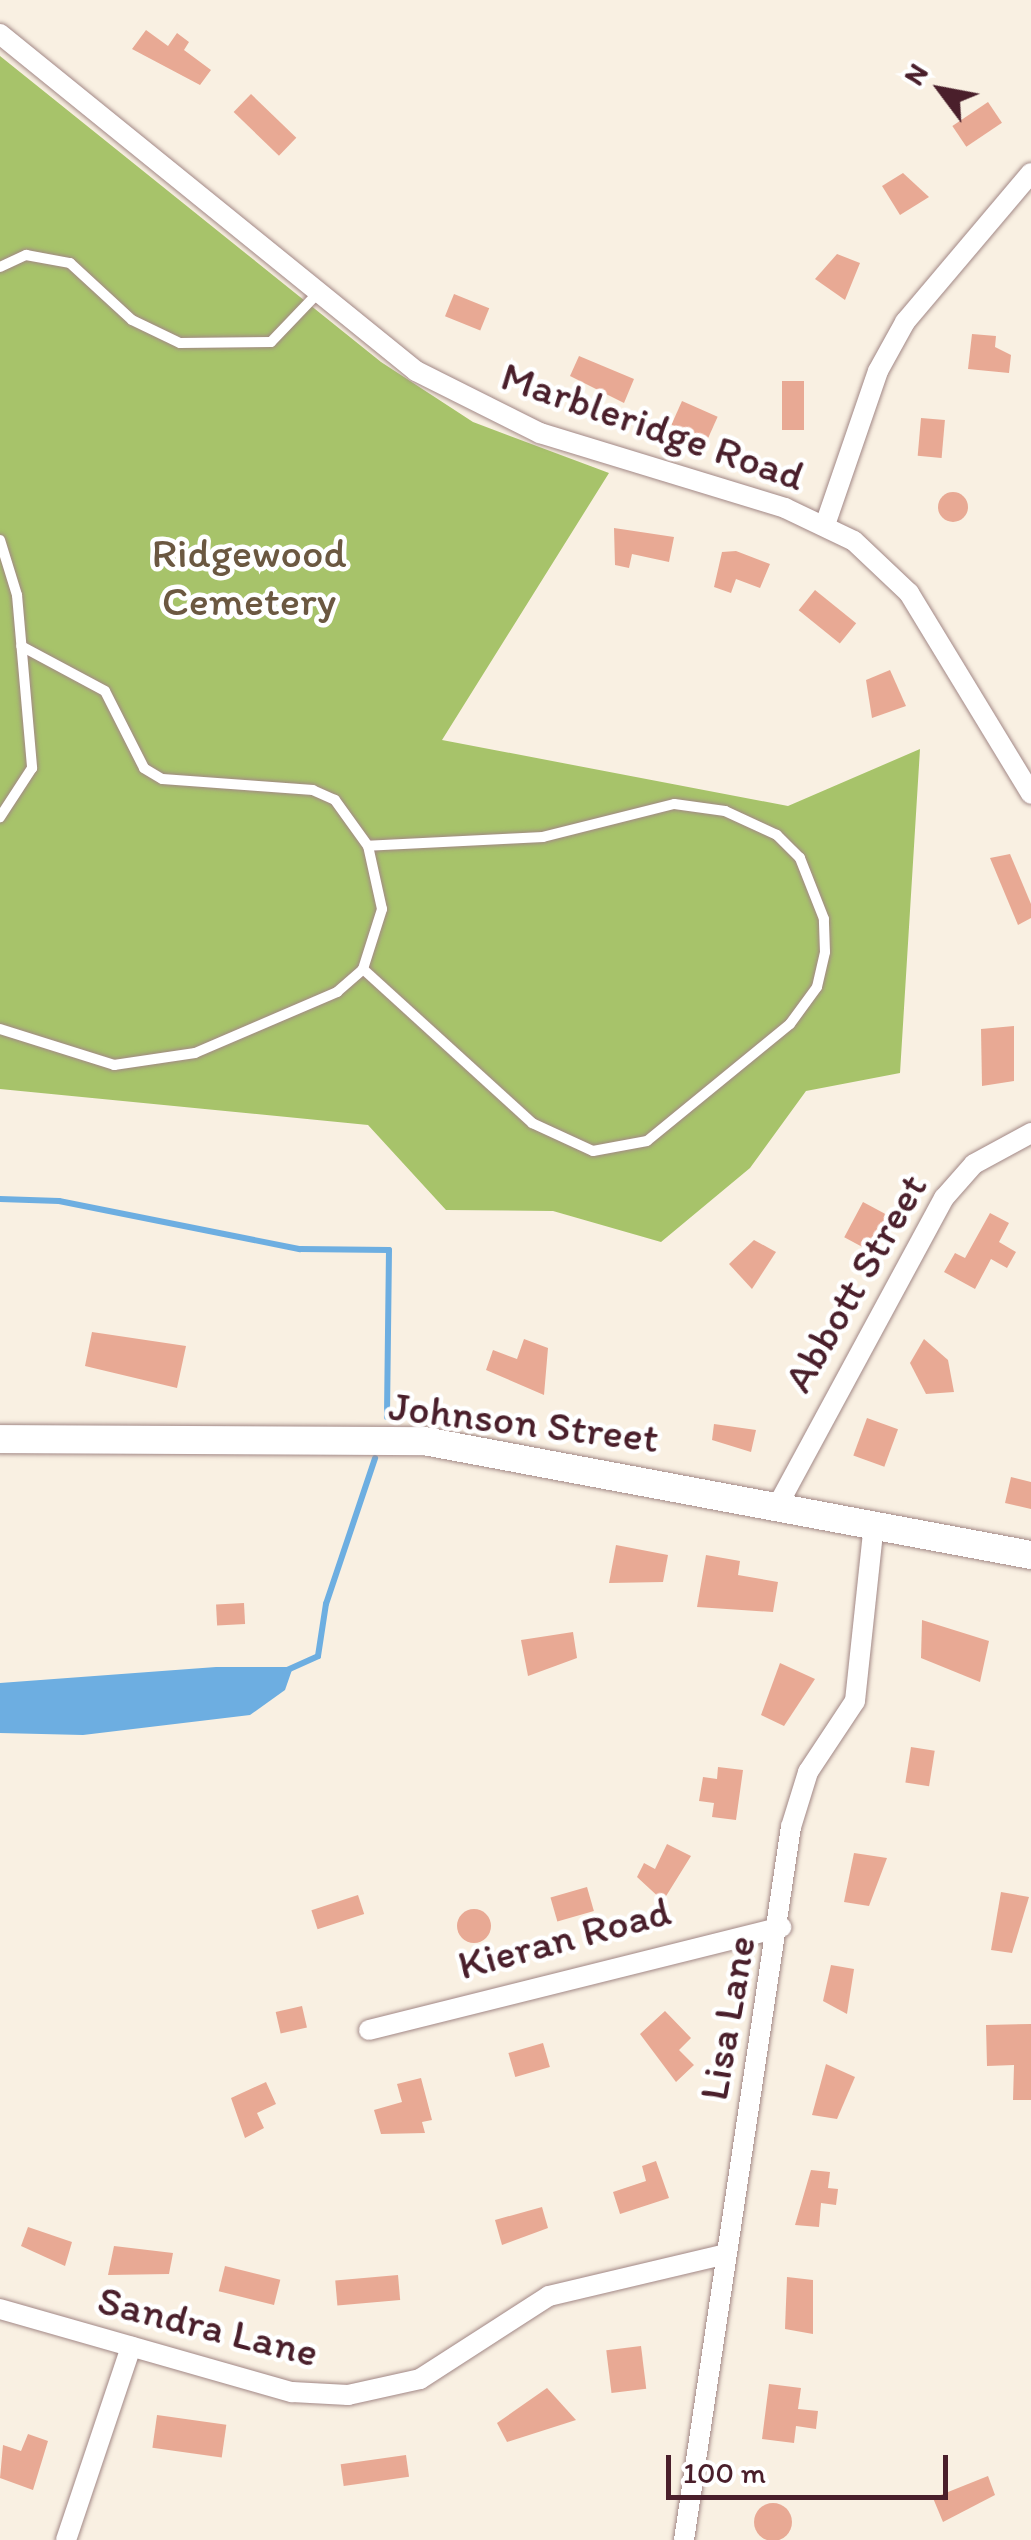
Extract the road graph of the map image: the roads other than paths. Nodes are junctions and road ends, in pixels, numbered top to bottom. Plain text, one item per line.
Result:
1 (0, 34) edge
2 (1031, 173) edge
3 (0, 267) edge
4 (316, 295) junction
5 (824, 525) junction
6 (0, 540) edge
7 (21, 646) junction
8 (1031, 794) edge
9 (0, 817) edge
10 (368, 846) junction
11 (363, 970) junction
12 (0, 1029) edge
13 (1031, 1132) edge
14 (0, 1439) edge
15 (778, 1503) junction
16 (874, 1523) junction
17 (1031, 1555) edge
18 (781, 1927) junction
19 (369, 2030) dead end
20 (726, 2254) junction
21 (0, 2310) edge
22 (131, 2347) junction
23 (66, 2540) edge
24 (684, 2540) edge

1 - 4 street, Marbleridge Road
2 - 5 street
3 - 4 lane
4 - 5 street, Marbleridge Road
5 - 8 street, Marbleridge Road
6 - 7 lane
7 - 9 lane
7 - 10 lane
10 - 11 lane
10 - 11 lane
11 - 12 lane
13 - 15 street, Abbott Street
14 - 15 street, Johnson Street
15 - 16 street, Johnson Street
16 - 17 street, Johnson Street
16 - 18 street, Lisa Lane
18 - 19 street, Kieran Road
18 - 20 street, Lisa Lane
20 - 22 street, Sandra Lane
20 - 24 street, Lisa Lane
21 - 22 street, Sandra Lane
22 - 23 street

